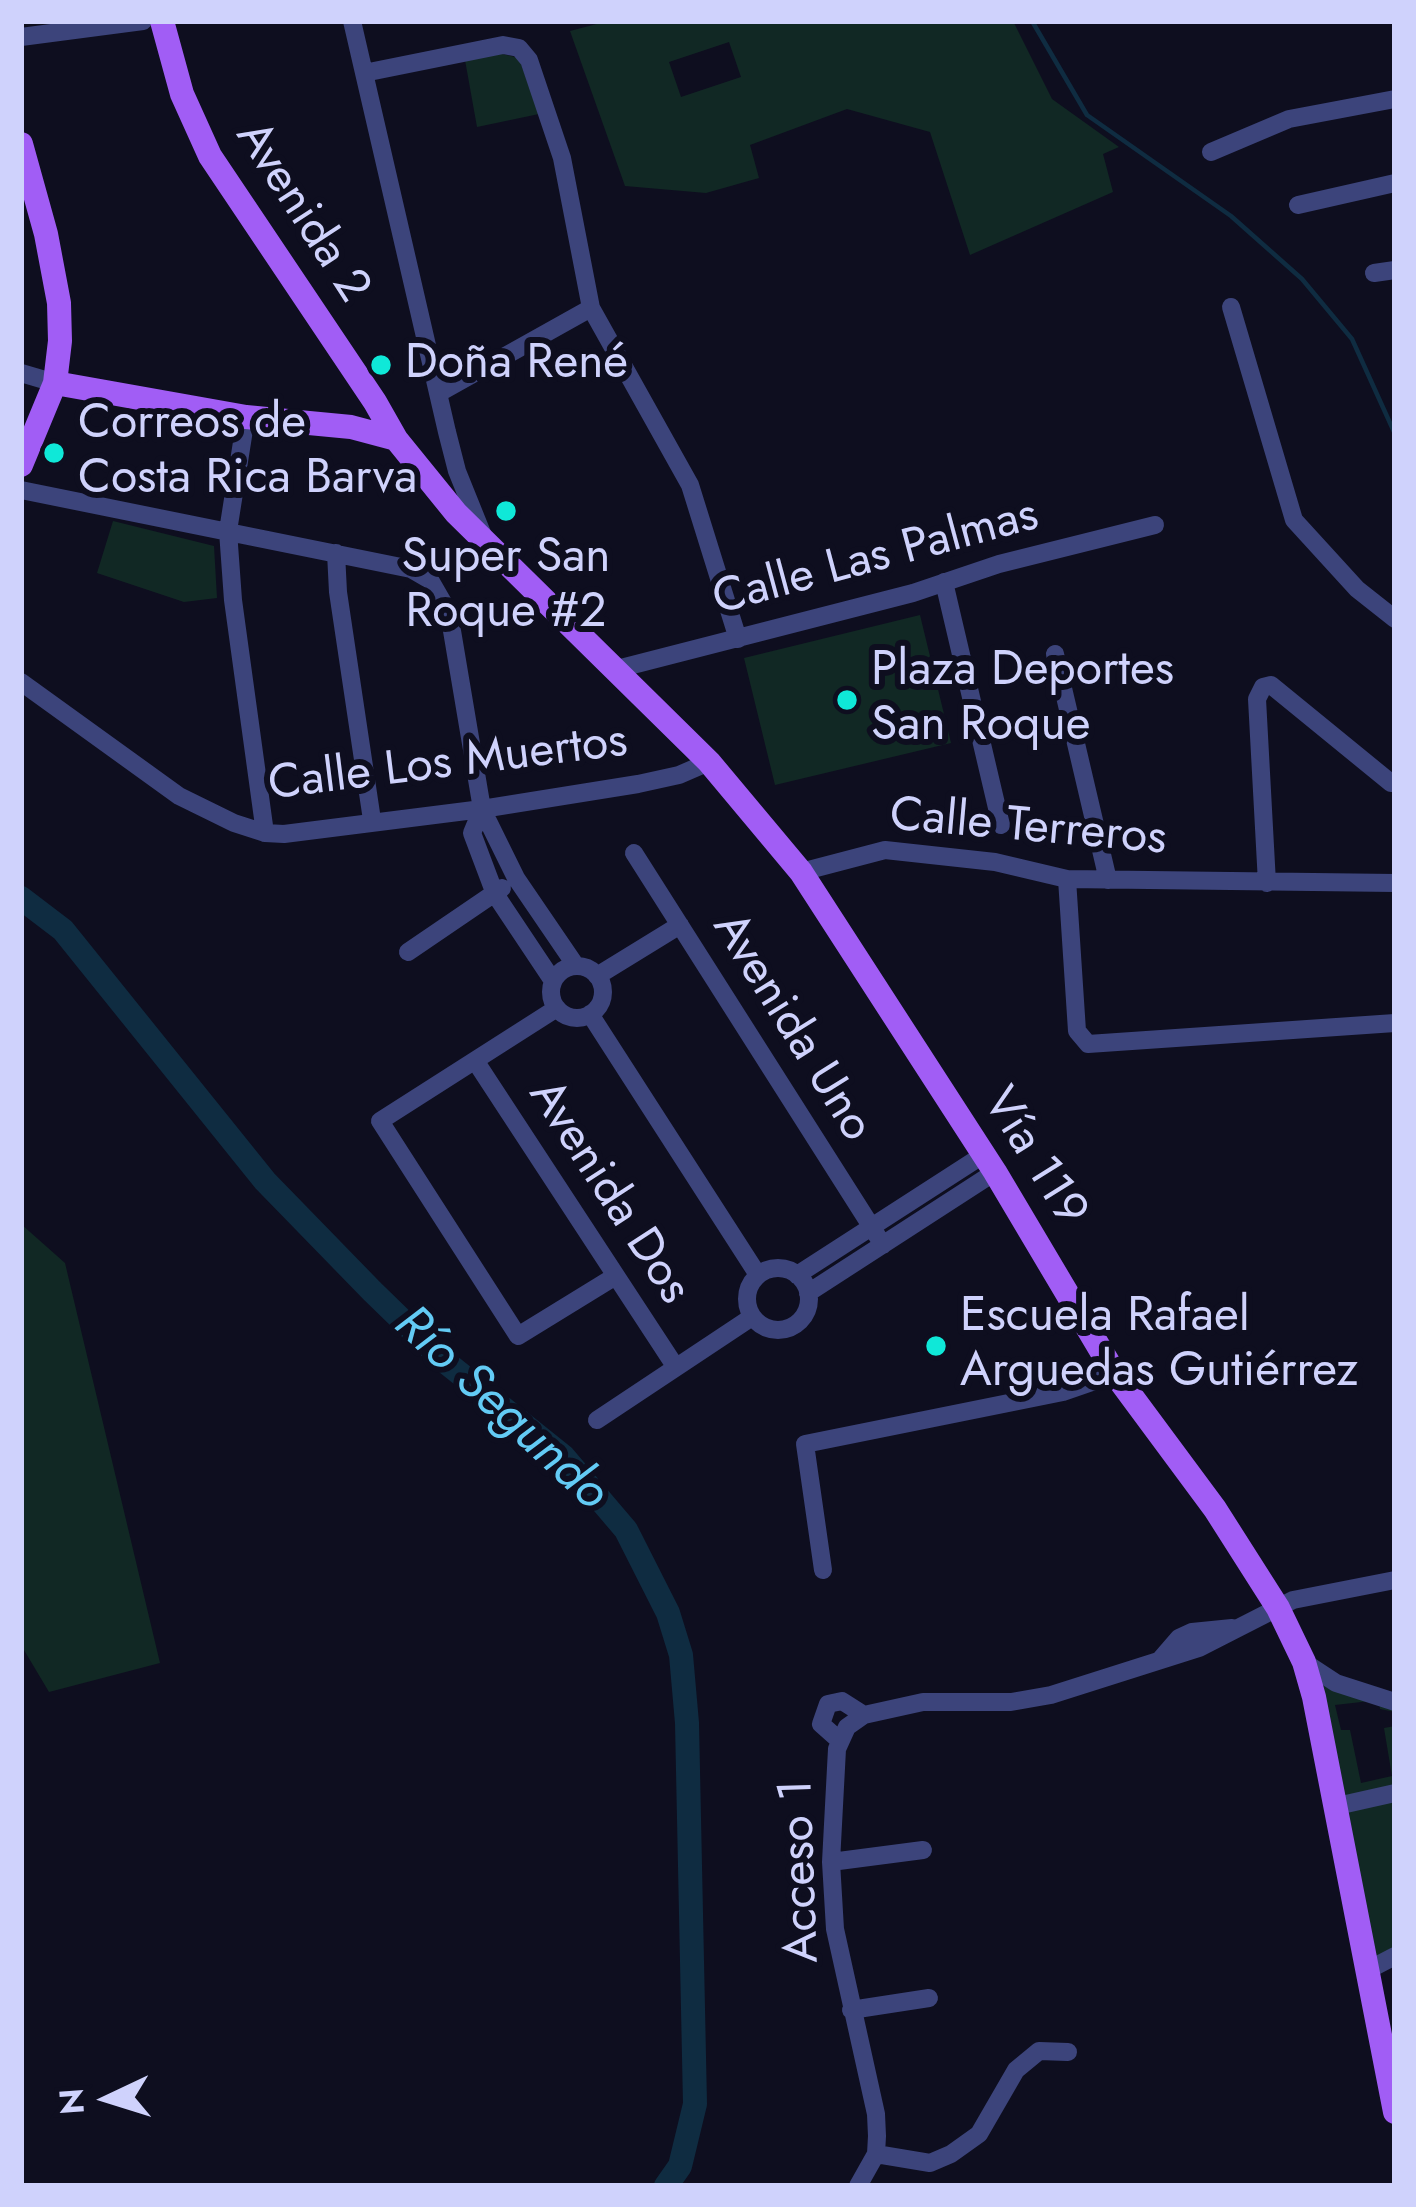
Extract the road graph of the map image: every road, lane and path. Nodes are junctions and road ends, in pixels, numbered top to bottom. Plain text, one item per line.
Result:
1 (143, 21) edge
2 (162, 21) edge
3 (352, 21) edge
4 (21, 37) edge
5 (364, 73) junction
6 (1395, 99) edge
7 (21, 144) edge
8 (1210, 152) dead end
9 (1395, 183) edge
10 (1298, 205) dead end
11 (1395, 269) edge
12 (1373, 273) dead end
13 (1232, 307) dead end
14 (591, 308) junction
15 (21, 374) edge
16 (55, 382) junction
17 (439, 393) junction
18 (375, 401) junction
19 (246, 417) junction
20 (351, 428) junction
21 (396, 439) junction
22 (21, 465) edge
23 (457, 471) junction
24 (434, 488) junction
25 (21, 490) edge
26 (1154, 525) dead end
27 (228, 531) junction
28 (484, 539) junction
29 (336, 553) junction
30 (944, 582) junction
31 (1395, 619) edge
32 (738, 639) junction
33 (1055, 654) dead end
34 (617, 669) junction
35 (21, 682) edge
36 (709, 762) junction
37 (1391, 783) dead end
38 (482, 809) junction
39 (372, 820) junction
40 (1001, 825) dead end
41 (266, 832) junction
42 (634, 853) dead end
43 (800, 872) junction
44 (516, 878) junction
45 (1066, 879) junction
46 (1108, 880) junction
47 (1395, 883) edge
48 (1267, 884) junction
49 (495, 894) junction
50 (680, 926) junction
51 (408, 952) dead end
52 (576, 966) junction
53 (597, 976) junction
54 (554, 981) junction
55 (557, 1008) junction
56 (590, 1014) junction
57 (1395, 1024) edge
58 (476, 1062) junction
59 (989, 1164) junction
60 (872, 1227) junction
61 (883, 1245) junction
62 (758, 1275) junction
63 (614, 1277) junction
64 (803, 1284) junction
65 (752, 1317) junction
66 (675, 1366) junction
67 (1113, 1369) junction
68 (597, 1420) dead end
69 (823, 1570) dead end
70 (1395, 1580) edge
71 (1278, 1608) junction
72 (1304, 1662) junction
73 (1395, 1702) edge
74 (864, 1715) junction
75 (839, 1740) junction
76 (1395, 1793) edge
77 (1337, 1806) junction
78 (922, 1850) dead end
79 (831, 1862) junction
80 (1395, 1956) edge
81 (1368, 1970) junction
82 (929, 1998) dead end
83 (851, 2010) junction
84 (1068, 2052) dead end
85 (1395, 2112) edge
86 (876, 2154) junction
87 (858, 2186) edge

1 - 4 street
2 - 18 main road, Avenida 2
3 - 5 street
5 - 14 street
5 - 17 street
6 - 8 street
7 - 16 main road
9 - 10 street
11 - 12 street
13 - 31 street
14 - 17 street
14 - 32 street
15 - 16 street
16 - 19 main road
16 - 22 main road
17 - 23 street
18 - 20 main road
18 - 21 main road, Avenida 2
19 - 20 main road
19 - 27 street
20 - 21 main road
21 - 24 main road, Vía 119
23 - 24 street
23 - 28 street
24 - 28 main road, Vía 119
25 - 27 street
26 - 30 street, Calle Las Palmas
27 - 29 street
27 - 41 street
28 - 34 main road, Vía 119
29 - 38 street
29 - 39 street
30 - 32 street, Calle Las Palmas
30 - 40 street
32 - 34 street, Calle Las Palmas
33 - 46 street
34 - 36 main road, Vía 119
35 - 41 street, Calle Los Muertos
36 - 38 street, Calle Los Muertos
36 - 43 main road, Vía 119
37 - 48 street
38 - 39 street, Calle Los Muertos
38 - 44 street
38 - 49 street
39 - 41 street, Calle Los Muertos
42 - 50 street, Avenida Uno
43 - 45 street, Calle Terreros
43 - 59 main road, Vía 119
44 - 49 street
44 - 52 street
45 - 46 street, Calle Terreros
45 - 57 street
46 - 48 street, Calle Terreros
47 - 48 street, Calle Terreros
49 - 51 street
49 - 54 street
50 - 53 street
50 - 60 street, Avenida Uno
52 - 53 street
52 - 54 street
53 - 56 street
54 - 55 street
55 - 56 street
55 - 58 street
56 - 62 street
58 - 63 street, Avenida Dos
58 - 63 street
59 - 60 street
59 - 61 street
59 - 67 main road, Vía 119
60 - 61 street, Avenida Uno
60 - 64 street
61 - 64 street
62 - 64 street
62 - 65 street
63 - 66 street, Avenida Dos
64 - 65 street
65 - 66 street
66 - 68 street
67 - 69 street
67 - 71 main road, Vía 119
70 - 71 street
71 - 72 main road, Vía 119
71 - 74 street
72 - 73 street
72 - 77 main road, Vía 119
74 - 75 street, Acceso 1
74 - 75 street
75 - 79 street, Acceso 1
76 - 77 street
77 - 81 main road, Vía 119
78 - 79 street
79 - 83 street, Acceso 1
80 - 81 street
81 - 85 main road, Vía 119
82 - 83 street
83 - 86 street, Acceso 1
84 - 86 street
86 - 87 street

